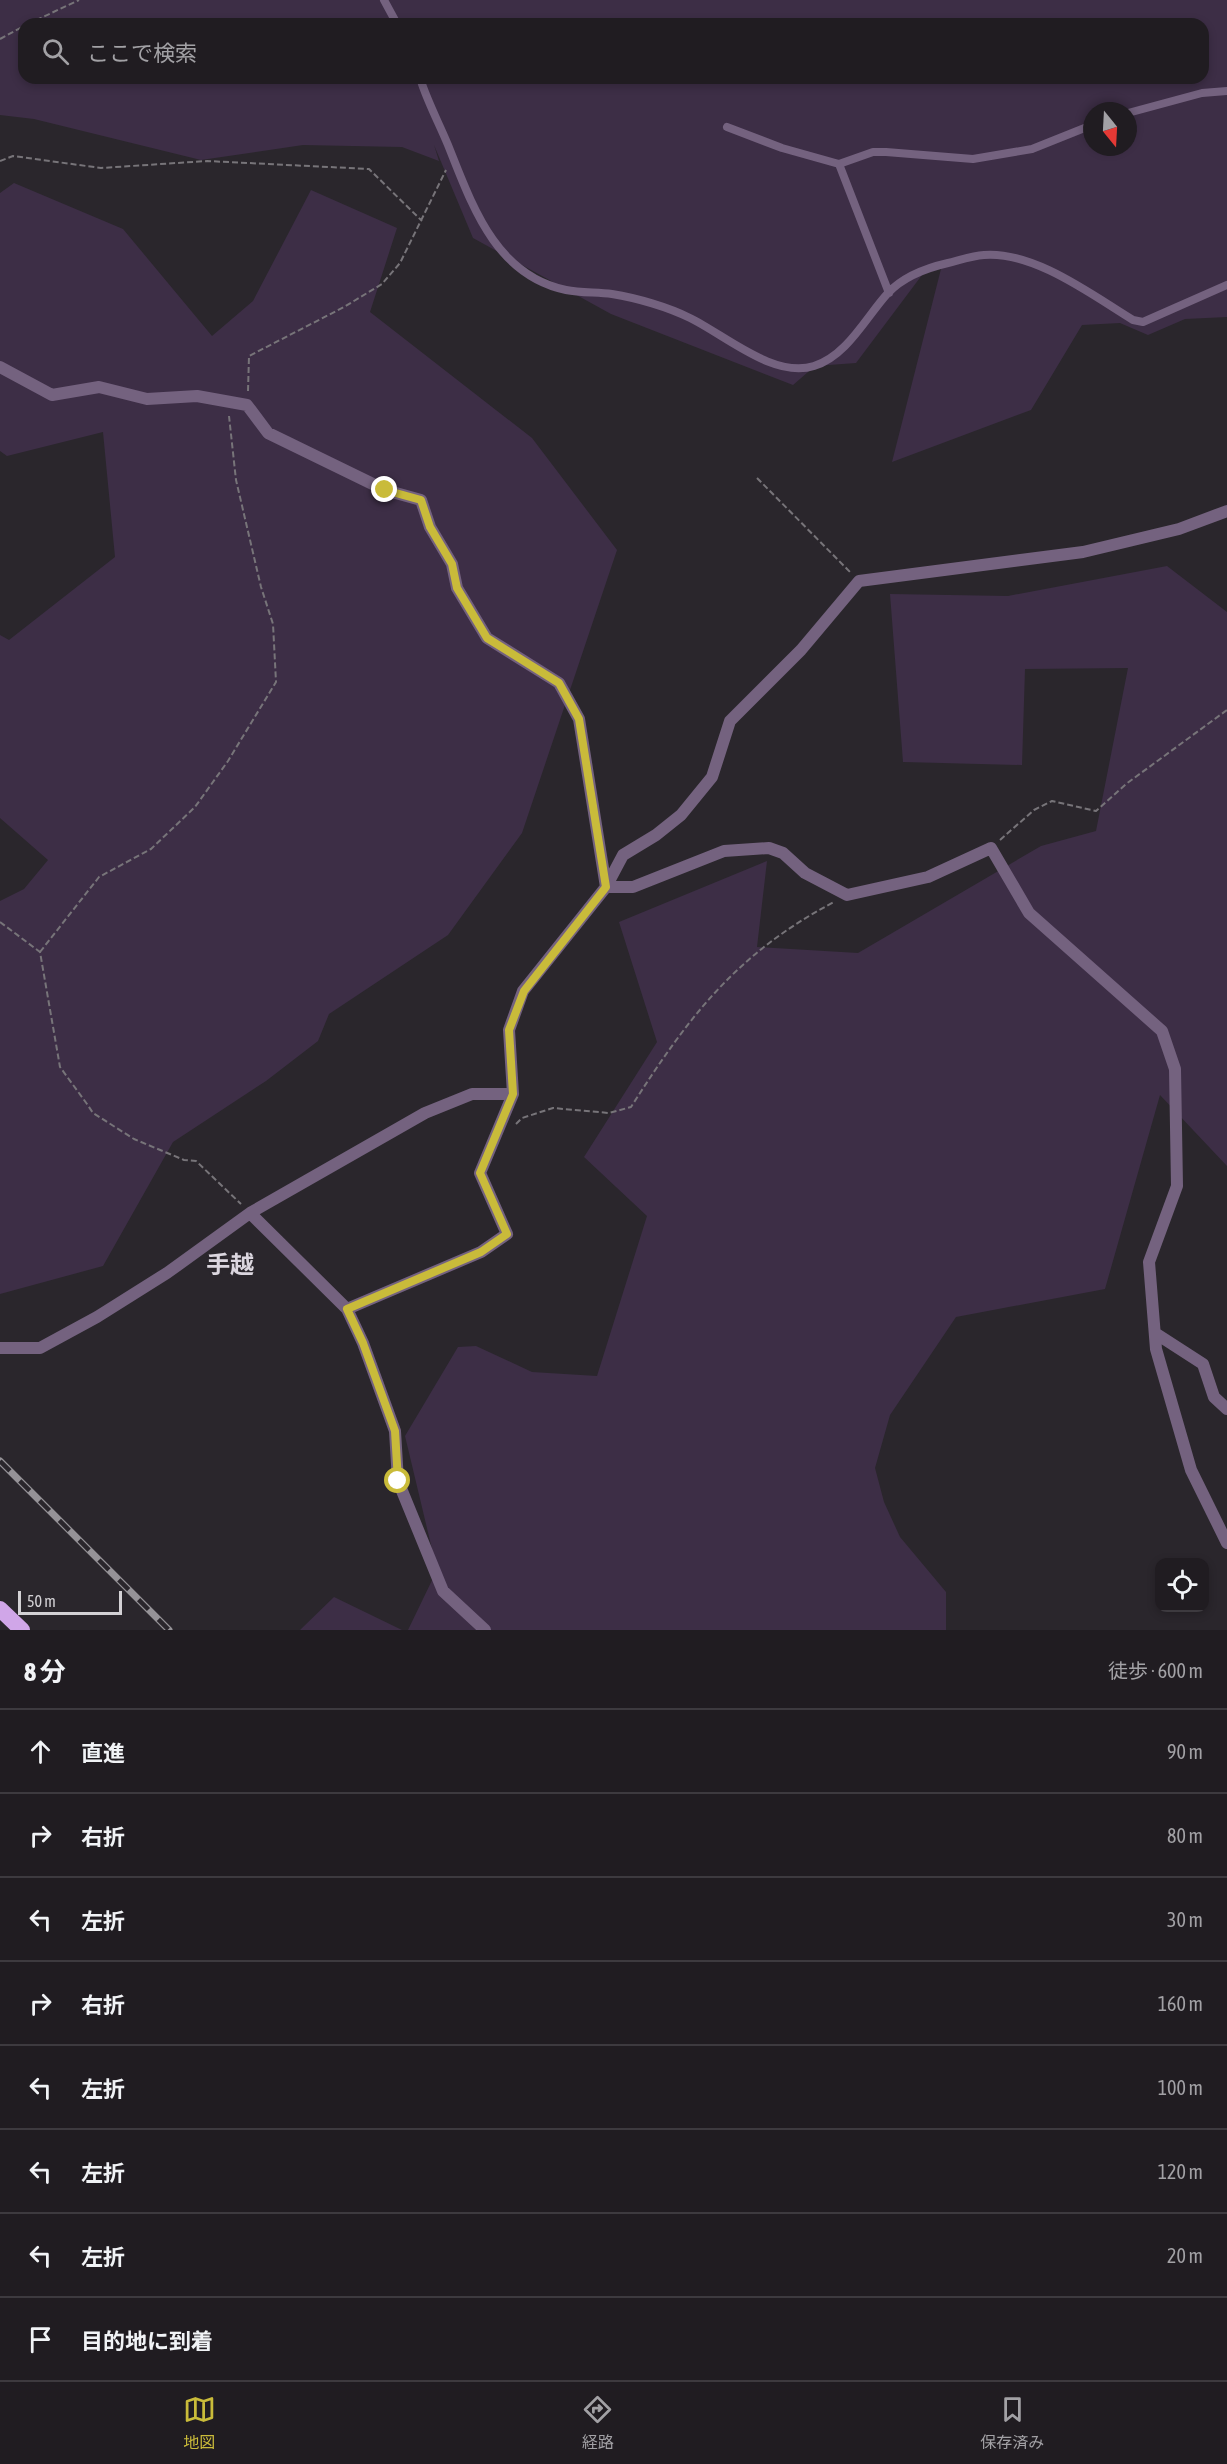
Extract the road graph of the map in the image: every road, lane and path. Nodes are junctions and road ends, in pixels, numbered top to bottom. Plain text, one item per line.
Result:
1 (79, 0) edge
2 (384, 0) edge
3 (41, 18) edge
4 (394, 18) edge
5 (18, 29) edge
6 (0, 39) edge
7 (423, 84) edge
8 (1227, 91) edge
9 (1137, 111) edge
10 (727, 127) dead end
11 (1083, 129) edge
12 (453, 157) junction
13 (0, 161) edge
14 (839, 164) junction
15 (422, 220) junction
16 (1227, 285) edge
17 (889, 292) junction
18 (0, 367) edge
19 (247, 405) junction
20 (757, 478) dead end
21 (1227, 511) edge
22 (859, 581) junction
23 (1227, 710) edge
24 (991, 848) junction
25 (606, 887) junction
26 (848, 895) junction
27 (0, 922) edge
28 (40, 952) junction
29 (513, 1094) junction
30 (499, 1131) junction
31 (250, 1213) junction
32 (347, 1309) junction
33 (1155, 1333) junction
34 (0, 1348) edge
35 (1227, 1409) edge
36 (1227, 1543) edge
37 (0, 1609) edge
38 (22, 1630) edge
39 (484, 1630) edge

1 - 3 path
2 - 4 lane
5 - 6 path
7 - 12 lane
8 - 9 lane
10 - 14 lane
11 - 14 lane
12 - 15 path
12 - 17 lane
13 - 15 path
14 - 17 lane
15 - 19 path
16 - 17 lane
18 - 19 street
19 - 25 street
19 - 28 path
20 - 22 path
21 - 22 street
22 - 25 street
23 - 24 path
24 - 26 street
24 - 33 street
25 - 26 street
25 - 29 street
26 - 30 path
27 - 28 path
28 - 31 path
29 - 30 street
29 - 31 street
30 - 32 street
31 - 32 street
31 - 34 street
32 - 39 street
33 - 35 street
33 - 36 street
37 - 38 highway

